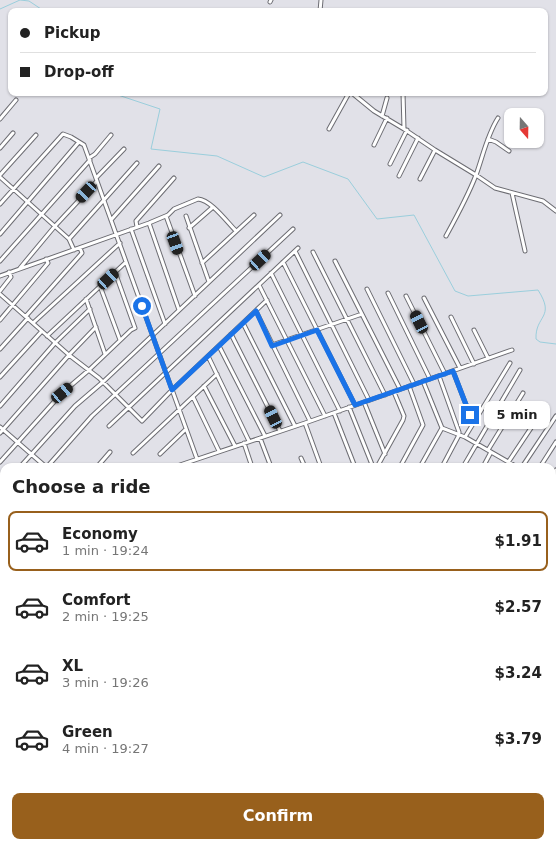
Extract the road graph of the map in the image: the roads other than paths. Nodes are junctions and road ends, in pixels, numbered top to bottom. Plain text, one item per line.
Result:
1 (349, 96) edge
2 (355, 96) edge
3 (403, 96) edge
4 (387, 98) dead end
5 (16, 100) dead end
6 (382, 116) junction
7 (386, 118) junction
8 (498, 118) dead end
9 (0, 119) edge
10 (329, 129) dead end
11 (406, 129) junction
12 (13, 133) dead end
13 (36, 135) dead end
14 (111, 135) dead end
15 (418, 138) junction
16 (488, 139) junction
17 (79, 142) junction
18 (374, 145) dead end
19 (0, 148) edge
20 (124, 149) dead end
21 (435, 150) junction
22 (509, 151) dead end
23 (89, 159) junction
24 (137, 163) dead end
25 (390, 164) dead end
26 (159, 166) dead end
27 (476, 175) junction
28 (0, 176) edge
29 (399, 176) dead end
30 (174, 178) dead end
31 (96, 179) junction
32 (420, 179) dead end
33 (13, 189) junction
34 (512, 193) junction
35 (104, 200) junction
36 (28, 202) junction
37 (0, 204) edge
38 (213, 207) junction
39 (556, 211) edge
40 (41, 214) junction
41 (254, 214) dead end
42 (280, 215) dead end
43 (166, 216) junction
44 (186, 216) dead end
45 (111, 220) junction
46 (149, 223) junction
47 (55, 226) junction
48 (137, 227) junction
49 (190, 228) junction
50 (131, 229) junction
51 (293, 229) dead end
52 (236, 231) junction
53 (0, 234) edge
54 (116, 234) junction
55 (446, 236) dead end
56 (69, 239) junction
57 (120, 243) junction
58 (80, 248) junction
59 (74, 250) junction
60 (525, 251) dead end
61 (313, 252) dead end
62 (46, 259) junction
63 (0, 261) edge
64 (335, 261) dead end
65 (126, 262) junction
66 (283, 262) junction
67 (202, 263) junction
68 (19, 269) junction
69 (9, 272) junction
70 (115, 272) junction
71 (272, 273) junction
72 (0, 276) edge
73 (209, 282) junction
74 (259, 285) junction
75 (100, 286) junction
76 (367, 288) dead end
77 (0, 291) edge
78 (388, 293) dead end
79 (0, 294) edge
80 (195, 296) junction
81 (406, 296) dead end
82 (424, 298) dead end
83 (86, 299) junction
84 (267, 300) junction
85 (13, 305) junction
86 (90, 308) junction
87 (179, 310) junction
88 (256, 311) junction
89 (362, 314) junction
90 (27, 317) junction
91 (451, 317) dead end
92 (0, 320) edge
93 (347, 320) junction
94 (33, 323) junction
95 (243, 323) junction
96 (165, 324) junction
97 (332, 325) junction
98 (96, 327) junction
99 (317, 330) junction
100 (474, 330) dead end
101 (42, 331) junction
102 (231, 334) junction
103 (153, 335) junction
104 (302, 335) junction
105 (47, 336) junction
106 (120, 340) junction
107 (287, 340) junction
108 (55, 343) junction
109 (219, 346) junction
110 (272, 346) junction
111 (0, 349) edge
112 (512, 350) dead end
113 (159, 353) junction
114 (106, 354) junction
115 (69, 355) junction
116 (208, 356) junction
117 (488, 358) junction
118 (510, 362) dead end
119 (474, 364) junction
120 (460, 368) junction
121 (89, 370) junction
122 (520, 370) dead end
123 (453, 371) junction
124 (166, 372) junction
125 (217, 374) junction
126 (445, 374) junction
127 (439, 376) junction
128 (0, 377) edge
129 (430, 379) junction
130 (423, 381) junction
131 (103, 382) junction
132 (414, 384) junction
133 (204, 386) junction
134 (409, 386) junction
135 (172, 390) junction
136 (400, 390) junction
137 (394, 392) junction
138 (115, 394) junction
139 (523, 394) dead end
140 (385, 395) junction
141 (192, 397) junction
142 (369, 400) junction
143 (364, 402) junction
144 (355, 405) junction
145 (0, 406) edge
146 (129, 408) junction
147 (349, 408) junction
148 (179, 409) junction
149 (340, 411) junction
150 (334, 413) junction
151 (541, 413) dead end
152 (470, 415) dead end
153 (325, 416) junction
154 (556, 416) edge
155 (310, 421) junction
156 (305, 423) junction
157 (109, 426) dead end
158 (295, 426) junction
159 (2, 428) edge
160 (442, 428) junction
161 (186, 429) junction
162 (280, 431) junction
163 (0, 433) edge
164 (459, 435) junction
165 (265, 436) junction
166 (465, 437) junction
167 (260, 438) junction
168 (249, 441) junction
169 (18, 442) junction
170 (556, 442) edge
171 (244, 443) junction
172 (476, 443) junction
173 (235, 446) junction
174 (219, 451) junction
175 (490, 451) junction
176 (110, 452) dead end
177 (133, 453) dead end
178 (32, 454) junction
179 (160, 454) dead end
180 (385, 454) junction
181 (302, 458) dead end
182 (197, 459) junction
183 (0, 462) edge
184 (508, 462) joint
185 (24, 463) edge
186 (42, 463) edge
187 (51, 463) edge
188 (100, 463) edge
189 (186, 463) edge
190 (251, 463) edge
191 (269, 463) edge
192 (304, 463) edge
193 (320, 463) edge
194 (353, 463) edge
195 (371, 463) edge
196 (379, 463) edge
197 (402, 463) edge
198 (422, 463) edge
199 (444, 463) edge
200 (465, 463) edge
201 (486, 463) edge
202 (525, 463) edge
203 (543, 463) edge

1 - 10 street
2 - 6 street
3 - 11 street
4 - 6 street
5 - 9 street
6 - 7 street
7 - 11 street
7 - 18 street
8 - 16 street
11 - 15 street
11 - 25 street
12 - 19 street
13 - 28 street
14 - 23 street
15 - 21 street
15 - 29 street
16 - 22 street
16 - 27 street
17 - 23 street
17 - 33 street
17 - 36 street
20 - 31 street
21 - 27 street
21 - 32 street
23 - 31 street
23 - 40 street
24 - 35 street
26 - 45 street
27 - 34 street
27 - 55 street
28 - 33 street
30 - 48 street
31 - 35 street
31 - 47 street
33 - 36 street
33 - 37 street
34 - 39 street
34 - 60 street
35 - 45 street
35 - 56 street
36 - 40 street
36 - 53 street
38 - 43 street
38 - 49 street
38 - 52 street
40 - 47 street
40 - 63 street
41 - 52 street
42 - 73 street
43 - 46 street
43 - 80 street
44 - 49 street
45 - 54 street
46 - 48 street
46 - 87 street
47 - 56 street
47 - 68 street
48 - 50 street
49 - 67 street
50 - 54 street
50 - 96 street
51 - 113 street
52 - 67 street
54 - 57 street
54 - 58 street
56 - 59 street
57 - 65 street
57 - 94 street
58 - 59 street
58 - 90 street
59 - 62 street
61 - 93 street
62 - 68 street
62 - 85 street
64 - 89 street
65 - 70 street
65 - 103 street
66 - 71 street
66 - 97 street
66 - 99 street
67 - 73 street
68 - 69 street
69 - 72 street
69 - 77 street
70 - 75 street
70 - 106 street
71 - 74 street
71 - 104 street
73 - 80 street
74 - 84 street
74 - 124 street
75 - 83 street
75 - 106 street
76 - 132 street
78 - 129 street
79 - 85 street
80 - 87 street
81 - 126 street
82 - 120 street
83 - 86 street
83 - 105 street
84 - 88 street
84 - 107 street
85 - 90 street
85 - 92 street
86 - 98 street
86 - 108 street
87 - 96 street
88 - 95 street
88 - 110 street
89 - 93 street
89 - 136 street
90 - 94 street
90 - 111 street
91 - 119 street
93 - 97 street
93 - 140 street
94 - 101 street
95 - 102 street
95 - 158 street
96 - 103 street
97 - 99 street
97 - 142 street
98 - 114 street
98 - 115 street
99 - 104 street
99 - 144 street
100 - 117 street
101 - 105 street
101 - 128 street
102 - 109 street
102 - 162 street
103 - 113 street
103 - 131 street
104 - 107 street
104 - 149 street
105 - 108 street
106 - 114 street
107 - 110 street
107 - 153 street
108 - 115 street
108 - 145 street
109 - 116 street
109 - 165 street
110 - 155 street
112 - 117 street
113 - 124 street
113 - 138 street
114 - 121 street
115 - 121 street
115 - 159 street
116 - 125 street
116 - 135 street
117 - 119 street
118 - 166 street
119 - 120 street
120 - 123 street
121 - 131 street
121 - 169 street
122 - 172 street
123 - 126 street
123 - 152 street
124 - 135 street
124 - 146 street
125 - 133 street
125 - 168 street
126 - 127 street
127 - 129 street
127 - 164 street
129 - 130 street
130 - 132 street
130 - 160 street
131 - 138 street
131 - 178 street
132 - 134 street
133 - 141 street
133 - 173 street
134 - 136 street
134 - 197 street
135 - 146 street
135 - 148 street
136 - 137 street
137 - 140 street
137 - 180 street
138 - 146 street
138 - 187 street
139 - 175 street
140 - 142 street
141 - 148 street
141 - 174 street
142 - 143 street
143 - 144 street
143 - 180 street
144 - 147 street
146 - 157 street
147 - 149 street
147 - 195 street
148 - 161 street
148 - 177 street
149 - 150 street
150 - 153 street
150 - 194 street
151 - 184 street
153 - 155 street
154 - 202 street
155 - 156 street
156 - 158 street
156 - 193 street
158 - 162 street
159 - 163 street
159 - 169 street
160 - 164 street
160 - 198 street
161 - 179 street
161 - 182 street
162 - 165 street
164 - 166 street
164 - 199 street
165 - 167 street
166 - 172 street
167 - 168 street
167 - 191 street
168 - 171 street
169 - 178 street
169 - 183 street
170 - 203 street
171 - 173 street
171 - 190 street
172 - 175 street
172 - 200 street
173 - 174 street
174 - 182 street
175 - 184 street
175 - 201 street
176 - 188 street
178 - 185 street
178 - 186 street
180 - 196 street
181 - 192 street
182 - 189 street

